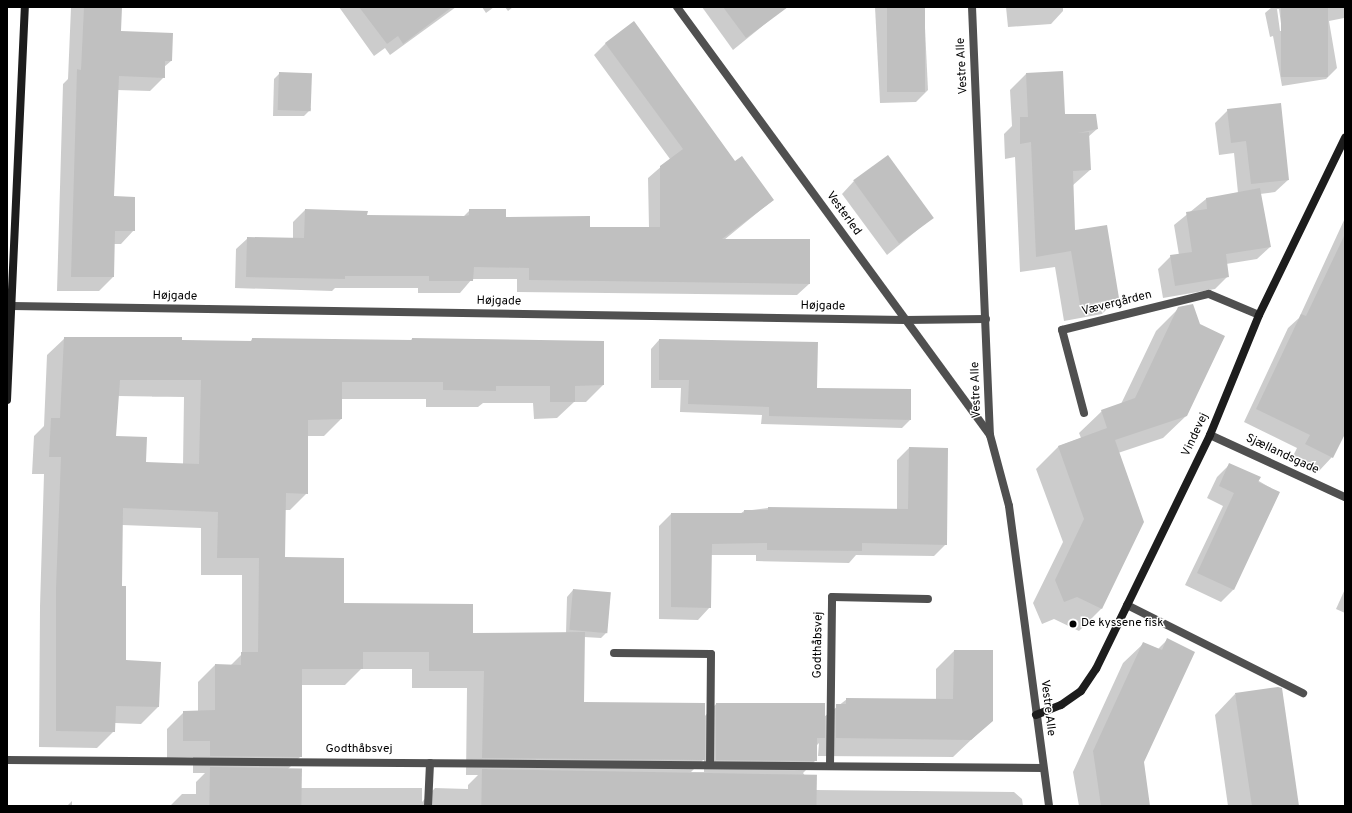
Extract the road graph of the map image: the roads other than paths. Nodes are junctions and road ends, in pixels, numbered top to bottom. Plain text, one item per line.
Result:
1 (25, 7) edge
2 (677, 7) edge
3 (972, 7) edge
4 (1345, 138) edge
5 (12, 306) junction
6 (1259, 315) junction
7 (986, 319) junction
8 (905, 320) junction
9 (7, 400) edge
10 (1084, 413) dead end
11 (990, 435) junction
12 (1210, 435) junction
13 (1345, 497) edge
14 (928, 599) dead end
15 (1127, 605) junction
16 (614, 653) dead end
17 (1303, 693) dead end
18 (1036, 715) junction
19 (7, 760) edge
20 (430, 763) junction
21 (710, 765) junction
22 (830, 766) junction
23 (1043, 768) junction
24 (428, 806) edge
25 (1049, 806) edge

1 - 5 street
2 - 8 street, Vesterled
3 - 7 street, Vestre Alle
4 - 6 street, Vindevej
5 - 8 street, Højgade
5 - 9 street
6 - 10 street, Vævergården
6 - 12 street, Vindevej
7 - 8 street, Højgade
7 - 11 street, Vestre Alle
8 - 11 street, Vesterled
11 - 18 street, Vestre Alle
12 - 13 street, Sjællandsgade
12 - 15 street, Vindevej
14 - 22 street, Godthåbsvej
15 - 17 street
15 - 18 street, Vindevej
16 - 21 street
18 - 23 street, Vestre Alle
19 - 20 street, Godthåbsvej
20 - 21 street, Godthåbsvej
20 - 24 street
21 - 22 street, Godthåbsvej
22 - 23 street, Godthåbsvej
23 - 25 street, Vestre Alle

